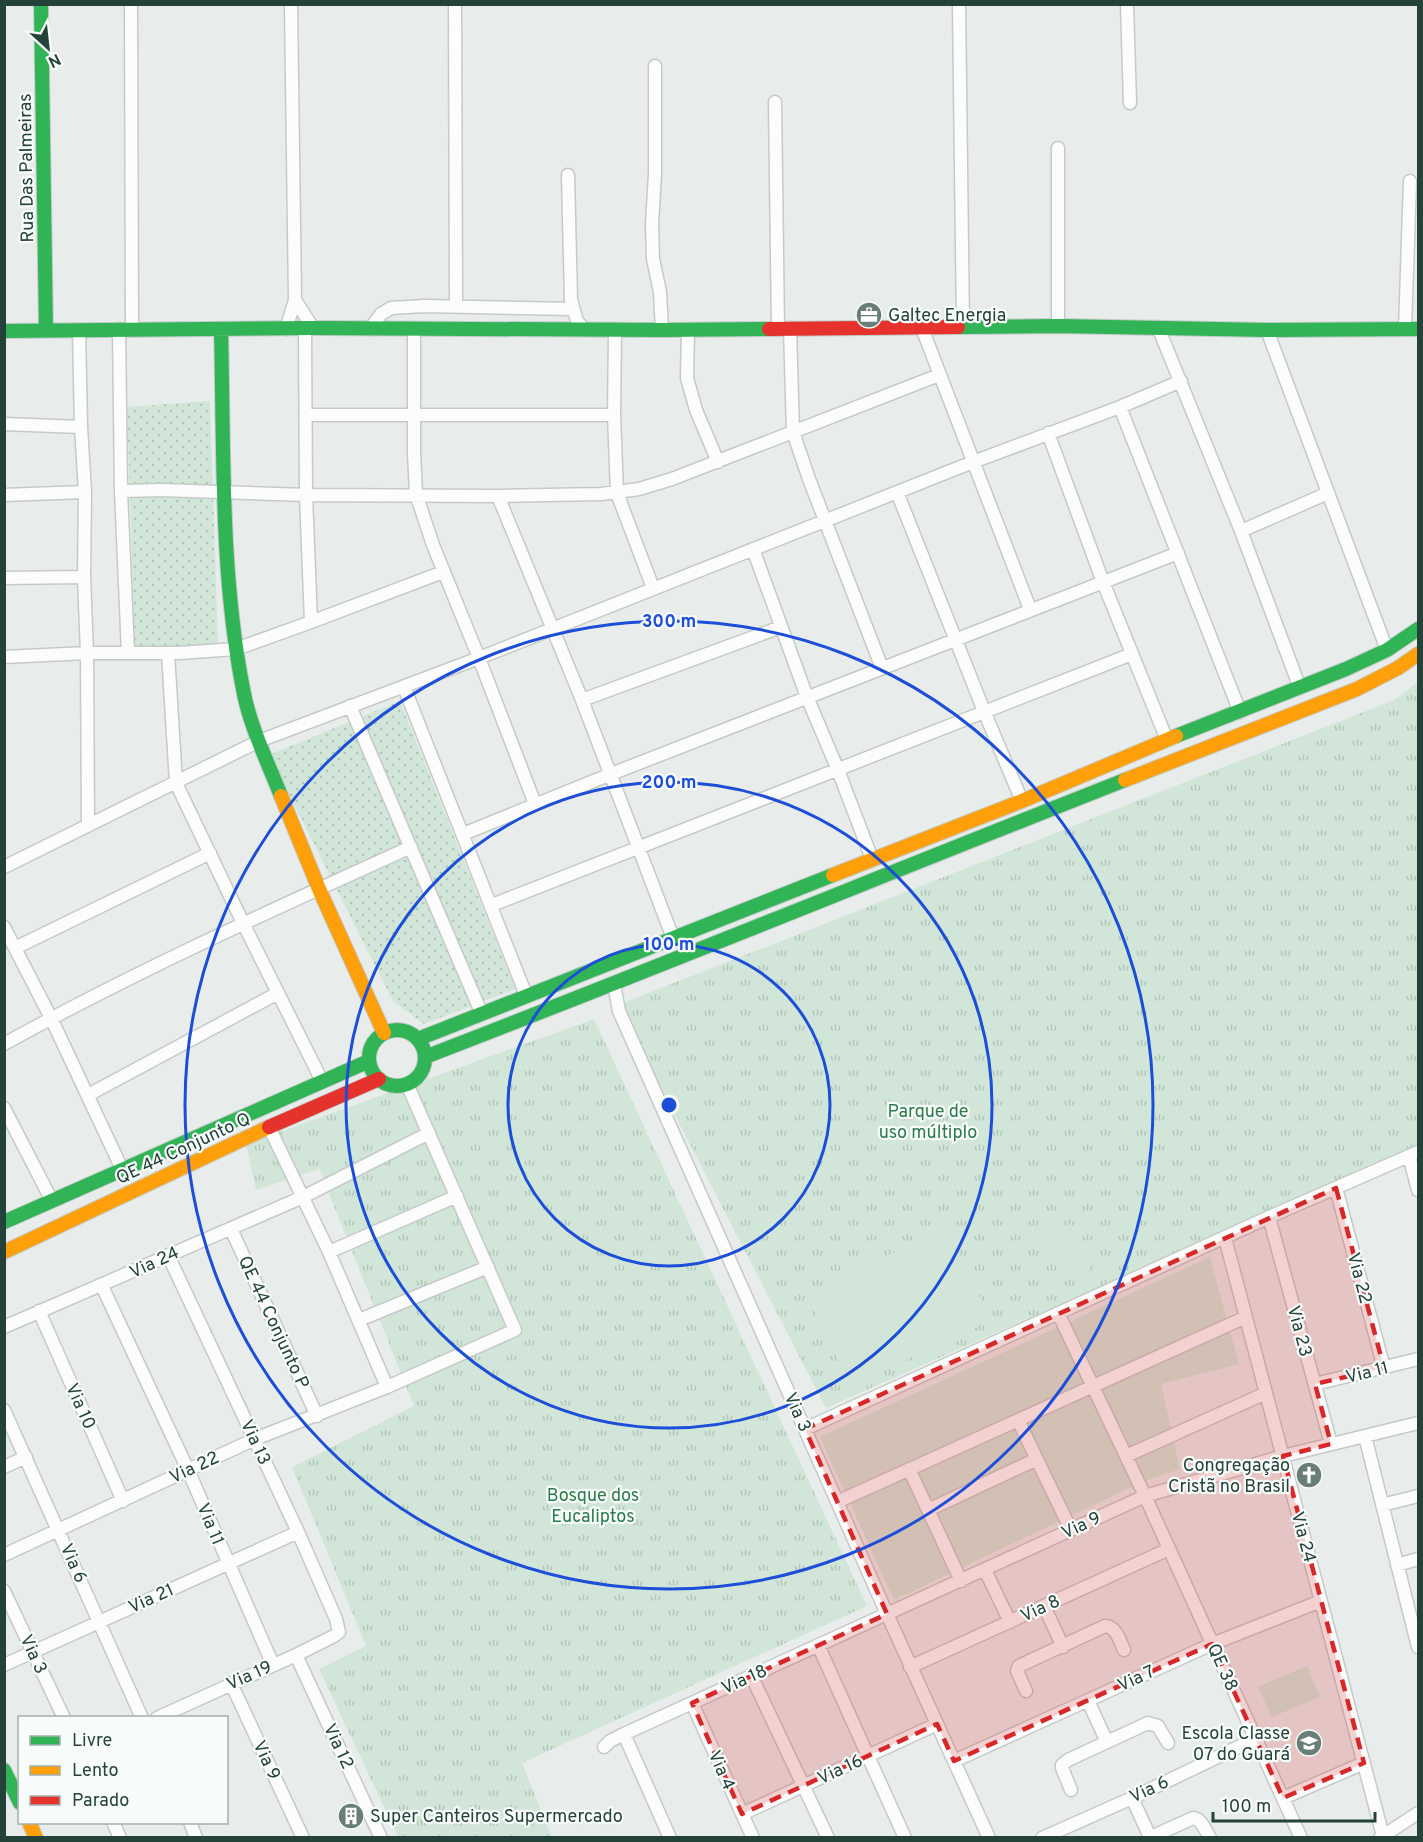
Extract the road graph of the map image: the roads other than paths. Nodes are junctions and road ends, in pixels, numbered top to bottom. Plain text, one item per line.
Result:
1 (41, 4) edge
2 (131, 4) edge
3 (291, 4) edge
4 (455, 4) edge
5 (958, 4) edge
6 (1127, 4) edge
7 (655, 66) dead end
8 (775, 102) dead end
9 (1130, 102) dead end
10 (1058, 148) dead end
11 (568, 175) dead end
12 (1410, 181) dead end
13 (295, 300) junction
14 (456, 308) junction
15 (572, 309) junction
16 (1058, 326) junction
17 (963, 327) junction
18 (1158, 327) junction
19 (309, 328) junction
20 (370, 328) junction
21 (784, 328) junction
22 (922, 328) junction
23 (125, 329) junction
24 (221, 329) junction
25 (286, 329) junction
26 (584, 329) junction
27 (1412, 329) edge
28 (46, 330) junction
29 (79, 330) junction
30 (414, 330) junction
31 (615, 330) junction
32 (662, 330) junction
33 (688, 330) junction
34 (1267, 330) junction
35 (4, 331) edge
36 (939, 375) junction
37 (1181, 381) junction
38 (1120, 407) junction
39 (306, 415) junction
40 (414, 415) junction
41 (614, 415) junction
42 (4, 424) edge
43 (81, 427) junction
44 (793, 432) junction
45 (1048, 433) junction
46 (718, 462) junction
47 (973, 462) junction
48 (121, 491) junction
49 (225, 491) junction
50 (86, 492) junction
51 (897, 492) junction
52 (617, 493) junction
53 (1328, 493) junction
54 (416, 494) junction
55 (4, 495) edge
56 (306, 495) junction
57 (498, 496) junction
58 (825, 521) junction
59 (1241, 531) junction
60 (753, 549) junction
61 (1178, 553) junction
62 (443, 572) junction
63 (84, 577) junction
64 (4, 578) edge
65 (1103, 582) junction
66 (653, 588) junction
67 (1030, 609) junction
68 (311, 622) junction
69 (781, 627) junction
70 (552, 628) junction
71 (1419, 629) edge
72 (956, 638) junction
73 (236, 649) junction
74 (1387, 650) junction
75 (87, 653) junction
76 (168, 653) junction
77 (128, 654) junction
78 (1132, 654) junction
79 (1419, 654) edge
80 (4, 657) edge
81 (479, 658) junction
82 (882, 668) junction
83 (404, 687) junction
84 (1300, 688) junction
85 (807, 698) junction
86 (582, 700) junction
87 (350, 706) junction
88 (984, 711) junction
89 (1240, 712) junction
90 (259, 741) junction
91 (1167, 741) junction
92 (838, 770) junction
93 (611, 774) junction
94 (176, 783) junction
95 (1022, 801) junction
96 (535, 804) junction
97 (88, 825) junction
98 (463, 834) junction
99 (411, 847) junction
100 (638, 848) junction
101 (210, 853) junction
102 (872, 859) junction
103 (4, 867) edge
104 (319, 889) junction
105 (774, 899) junction
106 (760, 904) junction
107 (492, 905) junction
108 (780, 916) junction
109 (767, 921) junction
110 (243, 923) junction
111 (4, 927) edge
112 (673, 938) junction
113 (15, 948) junction
114 (614, 984) junction
115 (278, 993) junction
116 (526, 995) junction
117 (481, 1012) junction
118 (51, 1018) junction
119 (384, 1033) junction
120 (418, 1039) junction
121 (4, 1044) edge
122 (425, 1057) junction
123 (369, 1061) junction
124 (379, 1079) junction
125 (322, 1081) junction
126 (407, 1084) junction
127 (88, 1095) junction
128 (4, 1108) edge
129 (269, 1127) junction
130 (429, 1133) junction
131 (1414, 1154) edge
132 (122, 1169) junction
133 (1336, 1188) junction
134 (1419, 1190) edge
135 (457, 1196) junction
136 (303, 1197) junction
137 (52, 1201) junction
138 (1269, 1217) junction
139 (4, 1222) edge
140 (231, 1229) junction
141 (1225, 1238) junction
142 (4, 1252) edge
143 (329, 1252) junction
144 (168, 1255) junction
145 (488, 1267) junction
146 (102, 1286) junction
147 (39, 1311) junction
148 (1058, 1314) junction
149 (1246, 1317) junction
150 (359, 1320) junction
151 (4, 1327) edge
152 (1419, 1359) edge
153 (1384, 1368) junction
154 (1315, 1384) junction
155 (1093, 1386) junction
156 (387, 1387) junction
157 (1266, 1392) junction
158 (4, 1410) edge
159 (317, 1416) junction
160 (1018, 1420) junction
161 (1419, 1422) edge
162 (805, 1428) junction
163 (1365, 1436) junction
164 (255, 1439) junction
165 (1331, 1444) junction
166 (1126, 1456) junction
167 (1283, 1456) junction
168 (26, 1457) junction
169 (1037, 1459) junction
170 (4, 1467) edge
171 (909, 1469) junction
172 (188, 1470) junction
173 (1145, 1496) junction
174 (1419, 1496) edge
175 (123, 1500) junction
176 (837, 1502) junction
177 (1382, 1505) junction
178 (928, 1509) junction
179 (59, 1530) junction
180 (1071, 1530) junction
181 (298, 1532) junction
182 (1169, 1549) junction
183 (4, 1555) edge
184 (1419, 1559) edge
185 (229, 1563) junction
186 (1397, 1565) junction
187 (985, 1570) junction
188 (961, 1581) junction
189 (4, 1591) edge
190 (1321, 1601) junction
191 (1044, 1606) junction
192 (886, 1614) junction
193 (100, 1622) junction
194 (1010, 1622) junction
195 (1416, 1624) edge
196 (339, 1632) joint
197 (1212, 1644) junction
198 (818, 1645) junction
199 (1063, 1647) junction
200 (1419, 1647) edge
201 (1124, 1650) dead end
202 (33, 1652) junction
203 (296, 1654) junction
204 (4, 1665) edge
205 (273, 1665) junction
206 (910, 1667) junction
207 (751, 1676) junction
208 (231, 1683) junction
209 (1026, 1691) dead end
210 (1088, 1701) junction
211 (692, 1703) junction
212 (63, 1716) edge
213 (141, 1716) edge
214 (162, 1716) edge
215 (937, 1724) junction
216 (624, 1734) junction
217 (1255, 1739) junction
218 (1107, 1742) junction
219 (1168, 1743) dead end
220 (604, 1747) dead end
221 (868, 1757) junction
222 (954, 1761) junction
223 (1364, 1763) junction
224 (4, 1770) edge
225 (16, 1784) edge
226 (803, 1786) junction
227 (1071, 1790) dead end
228 (1132, 1798) junction
229 (1283, 1798) junction
230 (1419, 1813) edge
231 (742, 1814) junction
232 (30, 1824) edge
233 (114, 1824) edge
234 (1296, 1836) edge
235 (379, 1837) edge
236 (1149, 1837) edge
237 (1382, 1837) edge
238 (36, 1838) edge
239 (120, 1838) edge
240 (303, 1838) edge
241 (669, 1838) edge
242 (753, 1838) edge
243 (828, 1838) edge
244 (905, 1838) edge
245 (989, 1838) edge
246 (1042, 1838) edge
247 (1210, 1838) edge

1 - 28 street, Rua Das Palmeiras
2 - 23 street
3 - 13 street
4 - 14 street
5 - 17 street
6 - 9 street
7 - 32 street
8 - 21 street
10 - 16 street
11 - 15 street
12 - 27 street
13 - 19 street
13 - 25 street
14 - 15 street
14 - 20 street
15 - 26 street
16 - 17 street
16 - 18 street
17 - 22 street
18 - 34 street
18 - 37 street
19 - 20 street
19 - 25 street
19 - 39 street
20 - 30 street
21 - 22 street
21 - 33 street
21 - 44 street
22 - 36 street
23 - 24 street
23 - 29 street
23 - 48 street
24 - 25 street
24 - 49 street
26 - 30 street
26 - 31 street
27 - 34 street
28 - 29 street
28 - 35 street
29 - 43 street
30 - 40 street
31 - 32 street
31 - 41 street
32 - 33 street
33 - 46 street
34 - 53 street
36 - 44 street
36 - 47 street
37 - 38 street
37 - 59 street
38 - 45 street
38 - 61 street
39 - 40 street
39 - 56 street
40 - 41 street
40 - 54 street
41 - 52 street
42 - 43 street
43 - 50 street
44 - 46 street
44 - 58 street
45 - 47 street
45 - 65 street
46 - 52 street
47 - 51 street
47 - 67 street
48 - 49 street
48 - 77 street
49 - 56 street
49 - 73 street
50 - 55 street
50 - 63 street
51 - 58 street
51 - 72 street
52 - 57 street
52 - 66 street
53 - 59 street
53 - 74 street
54 - 56 street
54 - 57 street
54 - 62 street
56 - 68 street
57 - 70 street
58 - 60 street
58 - 82 street
59 - 84 street
60 - 66 street
60 - 69 street
61 - 65 street
61 - 89 street
62 - 68 street
62 - 81 street
63 - 64 street
63 - 75 street
65 - 67 street
65 - 78 street
66 - 70 street
67 - 72 street
68 - 73 street
69 - 85 street
69 - 86 street
70 - 81 street
70 - 86 street
71 - 74 street
72 - 82 street
72 - 88 street
73 - 76 street
73 - 90 street
74 - 84 street
75 - 77 street
75 - 80 street
75 - 97 street
76 - 77 street
76 - 94 street
78 - 88 street
78 - 91 street
79 - 108 street
81 - 83 street
81 - 96 street
82 - 85 street
83 - 87 street
83 - 98 street
84 - 89 street
85 - 92 street
85 - 93 street
86 - 93 street
87 - 90 street
87 - 99 street
88 - 92 street
88 - 95 street
89 - 91 street
90 - 94 street
90 - 104 street
91 - 95 street
92 - 100 street
92 - 102 street
93 - 96 street
93 - 100 street
94 - 97 street
94 - 101 street
95 - 102 street
96 - 98 street
97 - 103 street
98 - 107 street
99 - 104 street
99 - 117 street
100 - 107 street
100 - 112 street
101 - 110 street
101 - 113 street
102 - 105 street
104 - 110 street
104 - 119 street
105 - 106 street
105 - 108 street
106 - 109 street
106 - 112 street
107 - 116 street
108 - 109 street
109 - 114 street
110 - 115 street
110 - 118 street
111 - 113 street
112 - 116 street
113 - 118 street
114 - 122 street
114 - 162 street, Via 3
115 - 125 street
115 - 127 street
116 - 117 street
117 - 120 street
118 - 121 street
118 - 127 street
119 - 120 street
119 - 123 street
120 - 122 street
122 - 126 street
123 - 124 street
123 - 125 street, QE 44 Conjunto Q
124 - 126 street
124 - 129 street, QE 44 Conjunto Q
125 - 132 street, QE 44 Conjunto Q
126 - 130 street
127 - 132 street
128 - 137 street
129 - 136 street
129 - 142 street, QE 44 Conjunto Q
130 - 135 street
130 - 136 street, Via 24
131 - 133 street
131 - 134 street
132 - 137 street, QE 44 Conjunto Q
133 - 138 street
133 - 153 street, Via 22
135 - 143 street
135 - 145 street
136 - 140 street, Via 24
136 - 143 street
137 - 139 street, QE 44 Conjunto Q
138 - 141 street
138 - 154 street, Via 23
140 - 144 street, Via 24
140 - 159 street, QE 44 Conjunto P
141 - 148 street
141 - 149 street, Via 24
143 - 150 street
144 - 146 street, Via 24
144 - 164 street, Via 13
145 - 150 street
145 - 156 street, Via 22
146 - 147 street, Via 24
146 - 172 street, Via 11
147 - 151 street, Via 24
147 - 175 street, Via 10
148 - 155 street, QE 38
148 - 162 street
149 - 155 street
149 - 157 street, Via 24
150 - 156 street
152 - 153 street, Via 11
153 - 154 street, Via 11
154 - 165 street, Via 23
155 - 160 street
155 - 166 street, QE 38
156 - 159 street, Via 22
157 - 166 street
157 - 167 street, Via 24
158 - 168 street, Via 6
159 - 164 street, Via 22
160 - 169 street
160 - 171 street
161 - 163 street, Via 9
162 - 176 street, Via 3
163 - 165 street, Via 9
163 - 177 street
164 - 172 street, Via 22
164 - 181 street, Via 13
165 - 167 street, Via 9
166 - 173 street, QE 38
167 - 173 street, Via 9
167 - 190 street, Via 24
168 - 170 street
168 - 179 street, Via 6
169 - 178 street
169 - 180 street
171 - 176 street
171 - 178 street
172 - 175 street, Via 22
172 - 185 street, Via 11
173 - 180 street, Via 9
173 - 182 street, QE 38
174 - 177 street
175 - 179 street, Via 22
176 - 192 street, Via 3
177 - 186 street
178 - 188 street
179 - 183 street, Via 22
179 - 193 street, Via 6
180 - 187 street, Via 9
181 - 185 street, Via 21
181 - 196 street, Via 13
182 - 191 street, Via 8
182 - 197 street, QE 38
184 - 186 street
185 - 193 street, Via 21
185 - 205 street, Via 11
186 - 195 street
187 - 188 street, Via 9
187 - 194 street
188 - 192 street, Via 9
189 - 202 street, Via 3
190 - 197 street, Via 7
190 - 223 street, Via 24
191 - 194 street, Via 8
191 - 199 street
192 - 198 street, Via 18
192 - 206 street, Via 3
193 - 202 street, Via 21
193 - 213 street, Via 6
194 - 206 street, Via 8
195 - 200 street
196 - 203 street, Via 19
197 - 210 street, Via 7
197 - 217 street, QE 38
198 - 207 street, Via 18
198 - 221 street
199 - 201 street
199 - 209 street
202 - 204 street, Via 21
202 - 212 street, Via 3
203 - 205 street, Via 19
203 - 235 street, Via 12
205 - 208 street, Via 19
206 - 215 street, Via 3
207 - 211 street, Via 18
207 - 226 street
208 - 214 street, Via 19
208 - 240 street, Via 9
210 - 218 street
210 - 222 street, Via 7
211 - 216 street, Via 18
211 - 231 street, Via 4
215 - 221 street, Via 16
215 - 222 street, Via 3
216 - 220 street, Via 18
216 - 241 street
217 - 228 street, Via 6
217 - 229 street, QE 38
218 - 219 street
218 - 227 street
221 - 226 street, Via 16
221 - 244 street
222 - 245 street, Via 3
223 - 229 street
223 - 237 street, Via 24
224 - 225 street
226 - 231 street, Via 16
226 - 243 street
228 - 236 street
228 - 246 street, Via 6
229 - 234 street, QE 38
230 - 237 street
231 - 242 street, Via 4
232 - 238 street
233 - 239 street
236 - 247 street

